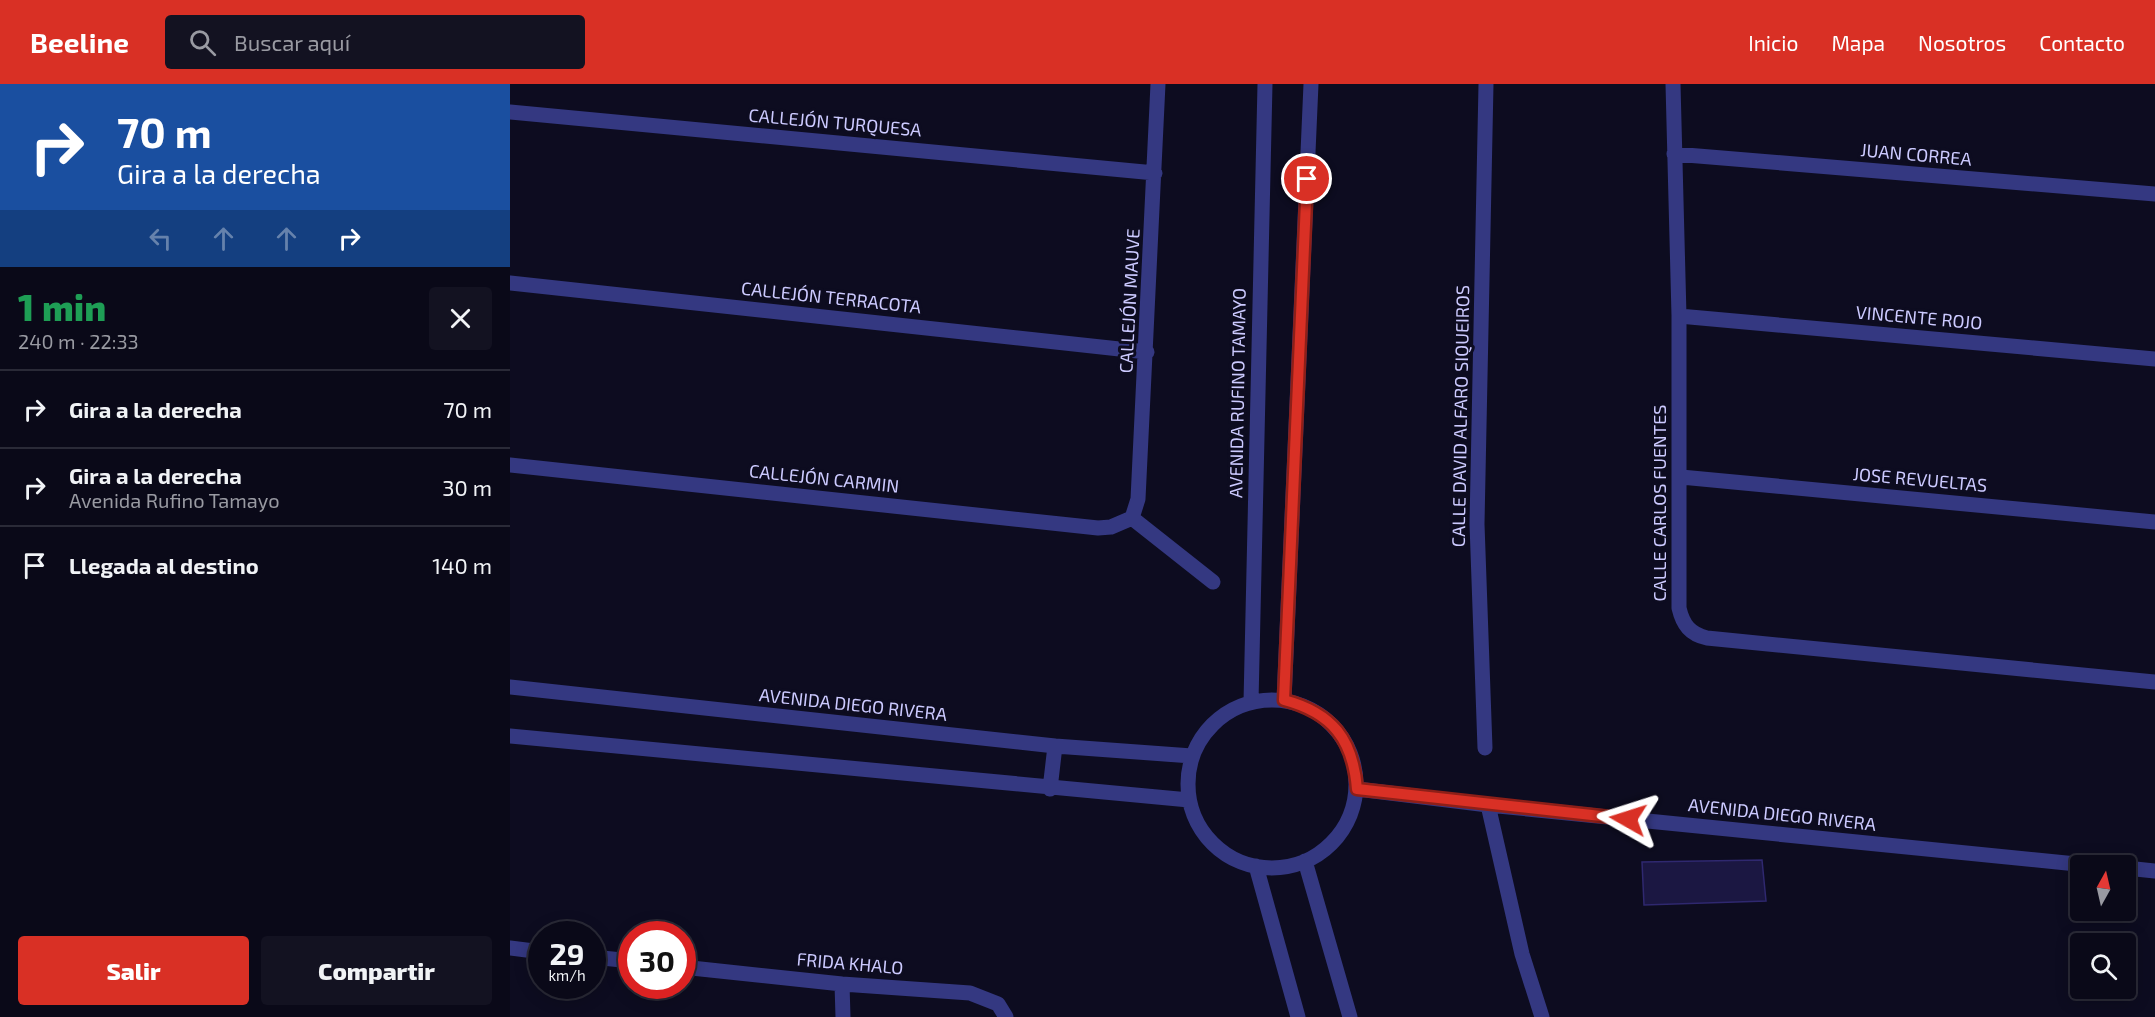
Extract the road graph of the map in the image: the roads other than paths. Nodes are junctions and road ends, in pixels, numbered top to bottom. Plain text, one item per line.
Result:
1 (1158, 84) edge
2 (1265, 84) edge
3 (1311, 84) edge
4 (1486, 84) edge
5 (1673, 84) edge
6 (510, 112) edge
7 (1674, 154) junction
8 (1155, 173) junction
9 (2155, 194) edge
10 (510, 283) edge
11 (1679, 316) junction
12 (1147, 352) junction
13 (2155, 359) edge
14 (510, 465) edge
15 (1681, 477) junction
16 (1132, 518) junction
17 (2155, 522) edge
18 (1213, 582) dead end
19 (2155, 681) edge
20 (510, 687) edge
21 (1284, 700) junction
22 (1251, 702) junction
23 (510, 736) edge
24 (1055, 746) junction
25 (1485, 748) dead end
26 (1192, 756) junction
27 (1050, 789) junction
28 (1357, 789) junction
29 (1189, 800) junction
30 (1488, 805) junction
31 (1305, 861) junction
32 (2070, 863) edge
33 (1256, 867) junction
34 (2136, 869) edge
35 (2155, 871) edge
36 (510, 948) edge
37 (528, 950) edge
38 (696, 968) edge
39 (842, 984) junction
40 (843, 1017) edge
41 (1006, 1017) edge
42 (1298, 1017) edge
43 (1350, 1017) edge
44 (1542, 1017) edge

1 - 8 street, CALLEJÓN MAUVE
2 - 22 street, AVENIDA RUFINO TAMAYO
3 - 21 street
4 - 25 street, CALLE DAVID ALFARO SIQUEIROS
5 - 7 street, CALLE CARLOS FUENTES
6 - 8 street, CALLEJÓN TURQUESA
7 - 9 street, JUAN CORREA
7 - 11 street, CALLE CARLOS FUENTES
8 - 12 street, CALLEJÓN MAUVE
10 - 12 street, CALLEJÓN TERRACOTA
11 - 13 street, VINCENTE ROJO
11 - 15 street, CALLE CARLOS FUENTES
12 - 16 street, CALLEJÓN MAUVE
14 - 16 street, CALLEJÓN CARMIN
15 - 17 street, JOSE REVUELTAS
15 - 19 street, CALLE CARLOS FUENTES
16 - 18 street
20 - 24 street, AVENIDA DIEGO RIVERA
21 - 22 street
21 - 28 street
22 - 26 street
23 - 27 street
24 - 26 street, AVENIDA DIEGO RIVERA
24 - 27 street
26 - 29 street
27 - 29 street
28 - 30 street, AVENIDA DIEGO RIVERA
28 - 31 street
29 - 33 street
30 - 32 street, AVENIDA DIEGO RIVERA
30 - 44 street
31 - 33 street
31 - 43 street
33 - 42 street
34 - 35 street
36 - 37 street
38 - 39 street, FRIDA KHALO
39 - 40 street
39 - 41 street, FRIDA KHALO

